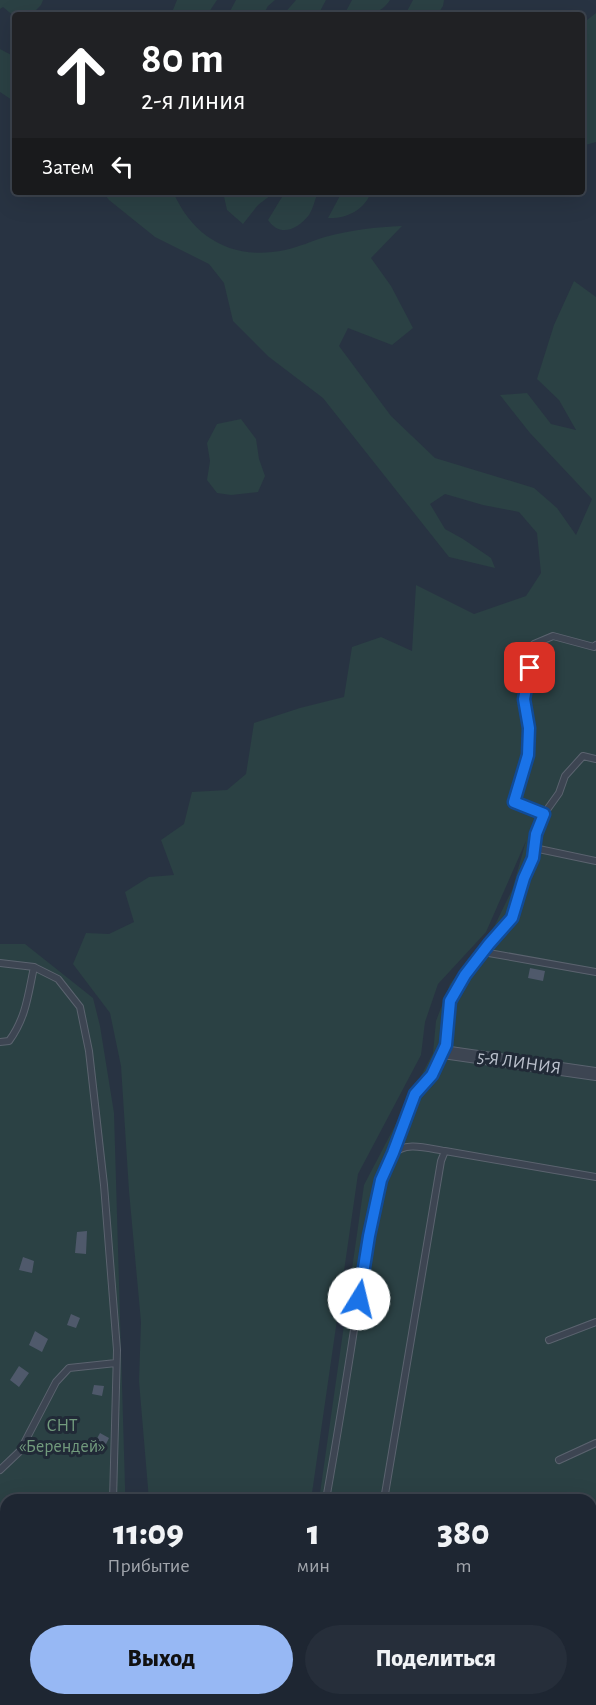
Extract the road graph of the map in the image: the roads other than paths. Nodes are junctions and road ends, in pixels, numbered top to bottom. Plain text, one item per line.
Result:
1 (596, 645) edge
2 (596, 759) edge
3 (544, 814) junction
4 (534, 848) junction
5 (596, 861) edge
6 (483, 952) junction
7 (0, 963) edge
8 (33, 967) junction
9 (596, 972) edge
10 (0, 1042) edge
11 (442, 1052) junction
12 (596, 1074) edge
13 (445, 1151) junction
14 (393, 1153) junction
15 (596, 1177) edge
16 (596, 1322) edge
17 (549, 1340) dead end
18 (116, 1363) junction
19 (596, 1443) edge
20 (559, 1460) dead end
21 (0, 1470) edge
22 (113, 1494) edge
23 (328, 1494) edge
24 (385, 1494) edge

1 - 3 lane
2 - 3 lane
3 - 4 lane
4 - 5 lane
4 - 6 lane
6 - 9 lane
6 - 11 lane
7 - 8 lane
8 - 10 lane
8 - 18 lane
11 - 12 street, 5-Я ЛИНИЯ
11 - 14 lane
13 - 14 lane
13 - 15 lane
13 - 24 lane
14 - 23 lane
16 - 17 lane
18 - 21 lane
18 - 22 lane
19 - 20 lane

